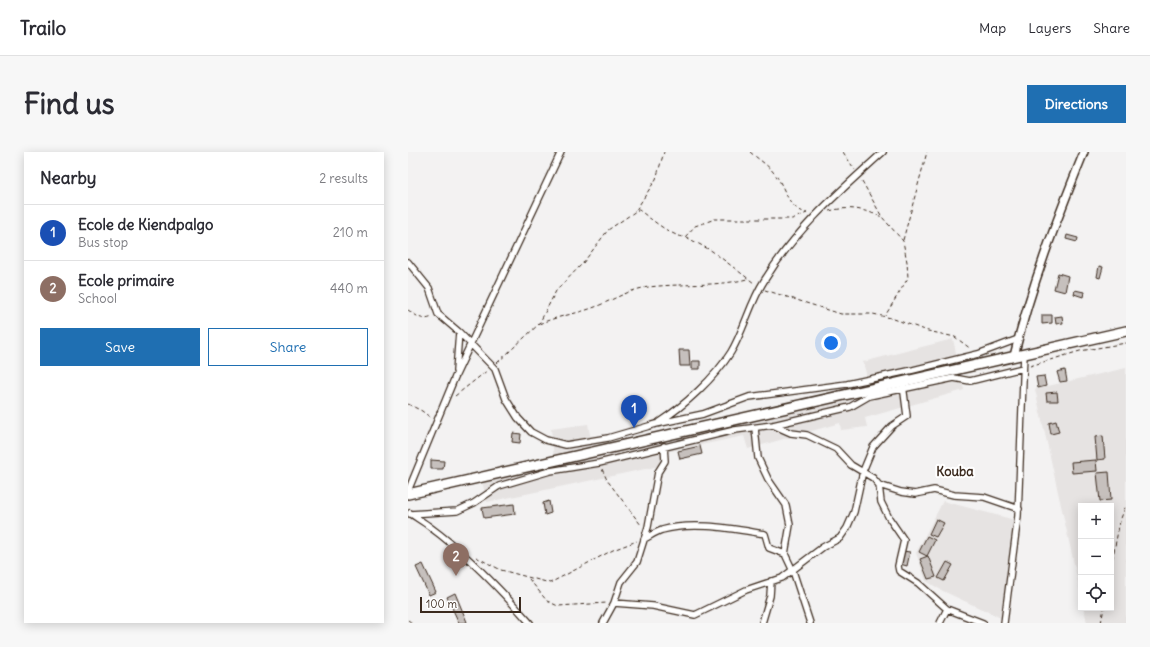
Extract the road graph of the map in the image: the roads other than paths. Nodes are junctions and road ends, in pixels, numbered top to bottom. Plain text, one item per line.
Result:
1 (561, 152) edge
2 (883, 152) edge
3 (1084, 152) edge
4 (408, 262) edge
5 (1126, 331) edge
6 (458, 332) junction
7 (1018, 339) junction
8 (471, 344) junction
9 (1024, 353) junction
10 (1014, 356) junction
11 (1023, 368) junction
12 (455, 377) junction
13 (903, 385) junction
14 (656, 424) junction
15 (773, 425) junction
16 (755, 428) junction
17 (664, 446) junction
18 (863, 472) junction
19 (879, 485) junction
20 (408, 491) edge
21 (408, 494) edge
22 (1019, 509) junction
23 (409, 512) edge
24 (644, 538) junction
25 (785, 554) junction
26 (793, 571) junction
27 (771, 582) junction
28 (614, 603) junction
29 (947, 609) junction
30 (530, 623) edge
31 (603, 623) edge
32 (762, 623) edge
33 (810, 623) edge
34 (940, 623) edge
35 (983, 623) edge
36 (1004, 623) edge

1 - 8 street
2 - 14 street
3 - 7 street
4 - 6 street
5 - 9 highway
6 - 8 street
6 - 12 street
7 - 10 street
7 - 14 street
8 - 12 street
8 - 14 street
9 - 10 highway
9 - 11 street
10 - 13 highway
11 - 13 street
11 - 22 street
12 - 20 street
13 - 15 street
13 - 18 street
13 - 21 highway
15 - 16 street
15 - 18 street
16 - 17 street
16 - 25 street
17 - 23 street
17 - 24 street
18 - 19 street
18 - 26 street
19 - 22 street
19 - 29 street
22 - 36 street
23 - 30 street
24 - 25 street
24 - 28 street
25 - 26 street
26 - 27 street
26 - 33 street
27 - 28 street
27 - 32 street
28 - 31 street
29 - 34 street
29 - 35 street

